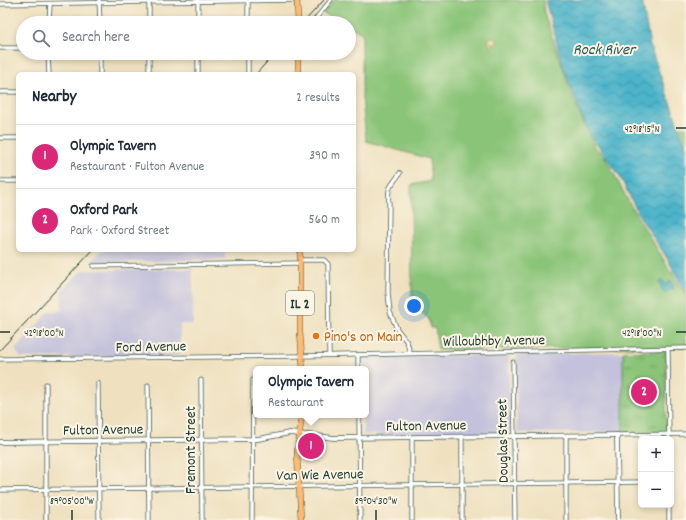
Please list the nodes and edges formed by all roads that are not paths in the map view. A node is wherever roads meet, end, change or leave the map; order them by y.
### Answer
1 (248, 0) edge
2 (297, 0) edge
3 (331, 0) edge
4 (149, 1) edge
5 (198, 1) edge
6 (99, 2) edge
7 (0, 4) edge
8 (50, 4) junction
9 (49, 16) edge
10 (100, 16) edge
11 (149, 16) edge
12 (198, 16) edge
13 (248, 16) edge
14 (298, 16) edge
15 (318, 16) edge
16 (0, 48) edge
17 (16, 48) edge
18 (48, 60) edge
19 (100, 60) edge
20 (149, 60) edge
21 (198, 60) edge
22 (248, 60) edge
23 (298, 60) edge
24 (49, 72) edge
25 (100, 72) edge
26 (149, 72) edge
27 (198, 72) edge
28 (248, 72) edge
29 (298, 72) edge
30 (0, 92) edge
31 (16, 92) edge
32 (0, 138) edge
33 (16, 138) edge
34 (400, 173) dead end
35 (0, 181) edge
36 (16, 181) edge
37 (300, 252) edge
38 (300, 262) junction
39 (93, 266) dead end
40 (686, 348) edge
41 (668, 349) junction
42 (410, 353) junction
43 (328, 355) junction
44 (358, 355) junction
45 (302, 356) junction
46 (0, 359) edge
47 (513, 362) dead end
48 (303, 366) edge
49 (358, 366) edge
50 (201, 380) dead end
51 (253, 380) dead end
52 (98, 383) dead end
53 (46, 384) dead end
54 (148, 385) dead end
55 (302, 418) edge
56 (359, 418) edge
57 (300, 433) junction
58 (686, 434) edge
59 (617, 435) junction
60 (514, 436) junction
61 (566, 436) junction
62 (643, 436) edge
63 (669, 436) edge
64 (674, 436) edge
65 (462, 437) junction
66 (360, 438) junction
67 (412, 438) junction
68 (202, 440) junction
69 (252, 440) junction
70 (98, 441) junction
71 (150, 441) junction
72 (0, 442) edge
73 (46, 442) junction
74 (618, 482) junction
75 (638, 482) edge
76 (514, 483) junction
77 (565, 483) junction
78 (462, 484) junction
79 (412, 485) junction
80 (300, 486) junction
81 (360, 486) junction
82 (252, 487) junction
83 (150, 488) junction
84 (202, 488) junction
85 (99, 489) junction
86 (0, 490) edge
87 (46, 490) junction
88 (669, 508) edge
89 (46, 520) edge
90 (99, 520) edge
91 (149, 520) edge
92 (202, 520) edge
93 (252, 520) edge
94 (300, 520) edge
95 (360, 520) edge
96 (412, 520) edge
97 (462, 520) edge
98 (515, 520) edge
99 (566, 520) edge
100 (618, 520) edge
101 (669, 520) edge

1 - 2 street
1 - 5 street
1 - 13 street
2 - 14 main road
3 - 15 street
4 - 5 street
4 - 6 street
4 - 11 street
5 - 12 street
6 - 8 street
6 - 10 street
7 - 8 street
8 - 9 street
16 - 17 street
18 - 24 street
19 - 25 street
20 - 26 street
21 - 27 street
22 - 28 street
23 - 29 main road
30 - 31 street
32 - 33 street
34 - 42 street
35 - 36 street
37 - 38 main road, IL 2
38 - 39 street
38 - 43 street
38 - 45 main road, IL 2
40 - 41 street, Willoubhby Avenue
41 - 42 street, Willoubhby Avenue
41 - 63 street
42 - 44 street, Willoubhby Avenue
43 - 44 street, Willoubhby Avenue
43 - 45 street, Willoubhby Avenue
44 - 49 street
45 - 46 street, Ford Avenue
45 - 48 main road, IL 2
47 - 60 street, Douglas Street
50 - 68 street, Fremont Street
51 - 69 street
52 - 70 street
53 - 73 street
54 - 71 street
55 - 57 main road
56 - 66 street
57 - 66 street, Fulton Avenue
57 - 69 street, Fulton Avenue
57 - 80 main road
58 - 64 street, Fulton Avenue
59 - 61 street, Fulton Avenue
59 - 62 street, Fulton Avenue
59 - 74 street
60 - 61 street, Fulton Avenue
60 - 65 street, Fulton Avenue
60 - 76 street, Douglas Street
61 - 77 street
65 - 67 street, Fulton Avenue
65 - 78 street
66 - 67 street, Fulton Avenue
66 - 81 street
67 - 79 street
68 - 69 street, Fulton Avenue
68 - 71 street, Fulton Avenue
68 - 84 street, Fremont Street
69 - 82 street
70 - 71 street, Fulton Avenue
70 - 73 street, Fulton Avenue
70 - 85 street
71 - 83 street
72 - 73 street, Fulton Avenue
73 - 87 street
74 - 75 street, Van Wie Avenue
74 - 77 street, Van Wie Avenue
74 - 100 street
76 - 77 street, Van Wie Avenue
76 - 78 street, Van Wie Avenue
76 - 98 street, Douglas Street
77 - 99 street
78 - 79 street, Van Wie Avenue
78 - 97 street
79 - 81 street, Van Wie Avenue
79 - 96 street
80 - 81 street, Van Wie Avenue
80 - 82 street, Van Wie Avenue
80 - 94 main road
81 - 95 street
82 - 84 street, Van Wie Avenue
82 - 93 street
83 - 84 street, Van Wie Avenue
83 - 85 street, Van Wie Avenue
83 - 91 street
84 - 92 street, Fremont Street
85 - 87 street, Van Wie Avenue
85 - 90 street
86 - 87 street, Van Wie Avenue
87 - 89 street
88 - 101 street

